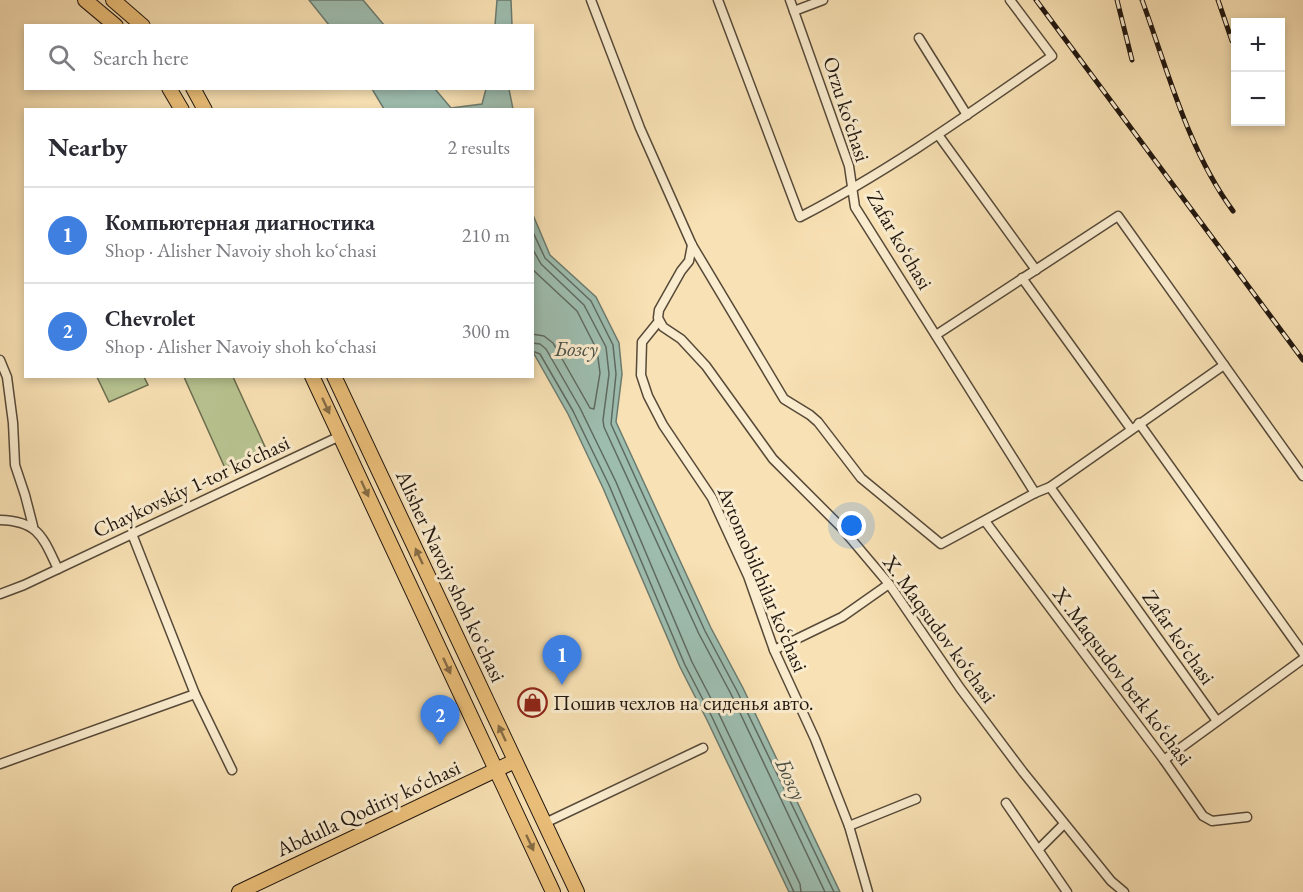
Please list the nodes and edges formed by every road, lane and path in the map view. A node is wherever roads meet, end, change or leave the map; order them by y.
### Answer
1 (85, 0) edge
2 (112, 0) edge
3 (718, 0) edge
4 (790, 0) edge
5 (823, 0) edge
6 (1010, 0) edge
7 (594, 1) edge
8 (794, 11) junction
9 (114, 24) edge
10 (141, 24) edge
11 (919, 38) dead end
12 (170, 90) edge
13 (194, 90) edge
14 (181, 108) edge
15 (204, 108) edge
16 (967, 115) junction
17 (939, 135) junction
18 (851, 191) junction
19 (692, 245) junction
20 (1036, 270) junction
21 (1022, 278) junction
22 (659, 321) junction
23 (936, 335) junction
24 (0, 360) edge
25 (1224, 365) junction
26 (313, 378) edge
27 (335, 378) edge
28 (1135, 426) junction
29 (340, 436) junction
30 (1303, 476) edge
31 (1050, 487) junction
32 (1035, 493) junction
33 (0, 520) edge
34 (985, 521) junction
35 (33, 526) junction
36 (132, 534) junction
37 (58, 569) junction
38 (888, 585) junction
39 (0, 594) edge
40 (774, 650) junction
41 (1303, 653) edge
42 (1303, 659) edge
43 (195, 694) junction
44 (1217, 721) junction
45 (703, 748) dead end
46 (1164, 760) junction
47 (515, 761) junction
48 (0, 764) edge
49 (231, 770) dead end
50 (496, 770) junction
51 (916, 798) dead end
52 (1006, 803) dead end
53 (1247, 817) dead end
54 (545, 824) junction
55 (1064, 824) junction
56 (849, 826) junction
57 (1039, 849) junction
58 (239, 892) edge
59 (553, 892) edge
60 (577, 892) edge
61 (868, 892) edge
62 (1067, 892) edge
63 (1124, 892) edge

1 - 9 main road
2 - 10 main road
3 - 18 street, Zafar ko‘chasi
4 - 8 street, Orzu ko‘chasi
5 - 8 street
6 - 16 street, Orzu ko‘chasi
7 - 19 street
8 - 18 street, Orzu ko‘chasi
11 - 16 street
12 - 14 main road
13 - 15 main road
16 - 17 street, Orzu ko‘chasi
17 - 18 street, Orzu ko‘chasi
17 - 20 street
18 - 23 street, Zafar ko‘chasi
19 - 22 street
19 - 34 street
20 - 21 street
20 - 25 street
21 - 23 street
21 - 28 street
22 - 38 street, X. Maqsudov ko‘chasi
22 - 40 street, Avtomobilchilar ko‘chasi
23 - 32 street, Zafar ko‘chasi
24 - 35 street
25 - 28 street
25 - 30 street
26 -> 29 main road, Alisher Navoiy shoh koʻchasi
47 -> 27 main road, Alisher Navoiy shoh koʻchasi
28 - 31 street
28 - 41 street
29 - 36 street, Chaykovskiy 1-tor ko‘chasi
29 -> 50 main road, Alisher Navoiy shoh koʻchasi
31 - 32 street
31 - 44 street, Zafar ko‘chasi
32 - 34 street
33 - 35 street
34 - 46 street, X .Maqsudov berk ko‘chasi
35 - 37 street
36 - 37 street, Chaykovskiy 1-tor ko‘chasi
36 - 43 street
37 - 39 street, Chaykovskiy 1-tor ko‘chasi
38 - 40 street
38 - 55 street, X. Maqsudov ko‘chasi
40 - 56 street, Avtomobilchilar ko‘chasi
42 - 44 street
43 - 48 street
43 - 49 street
44 - 46 street
45 - 54 street
46 - 53 street, X .Maqsudov berk ko‘chasi
47 - 50 main road, Abdulla Qodiriy ko‘chasi
47 - 54 main road, Alisher Navoiy shoh koʻchasi
50 - 58 main road, Abdulla Qodiriy ko‘chasi
50 -> 59 main road, Alisher Navoiy shoh koʻchasi
51 - 56 street
52 - 57 street
54 - 60 main road, Alisher Navoiy shoh koʻchasi
55 - 57 street
55 - 63 street, X. Maqsudov ko‘chasi
56 - 61 street, Avtomobilchilar ko‘chasi
57 - 62 street

